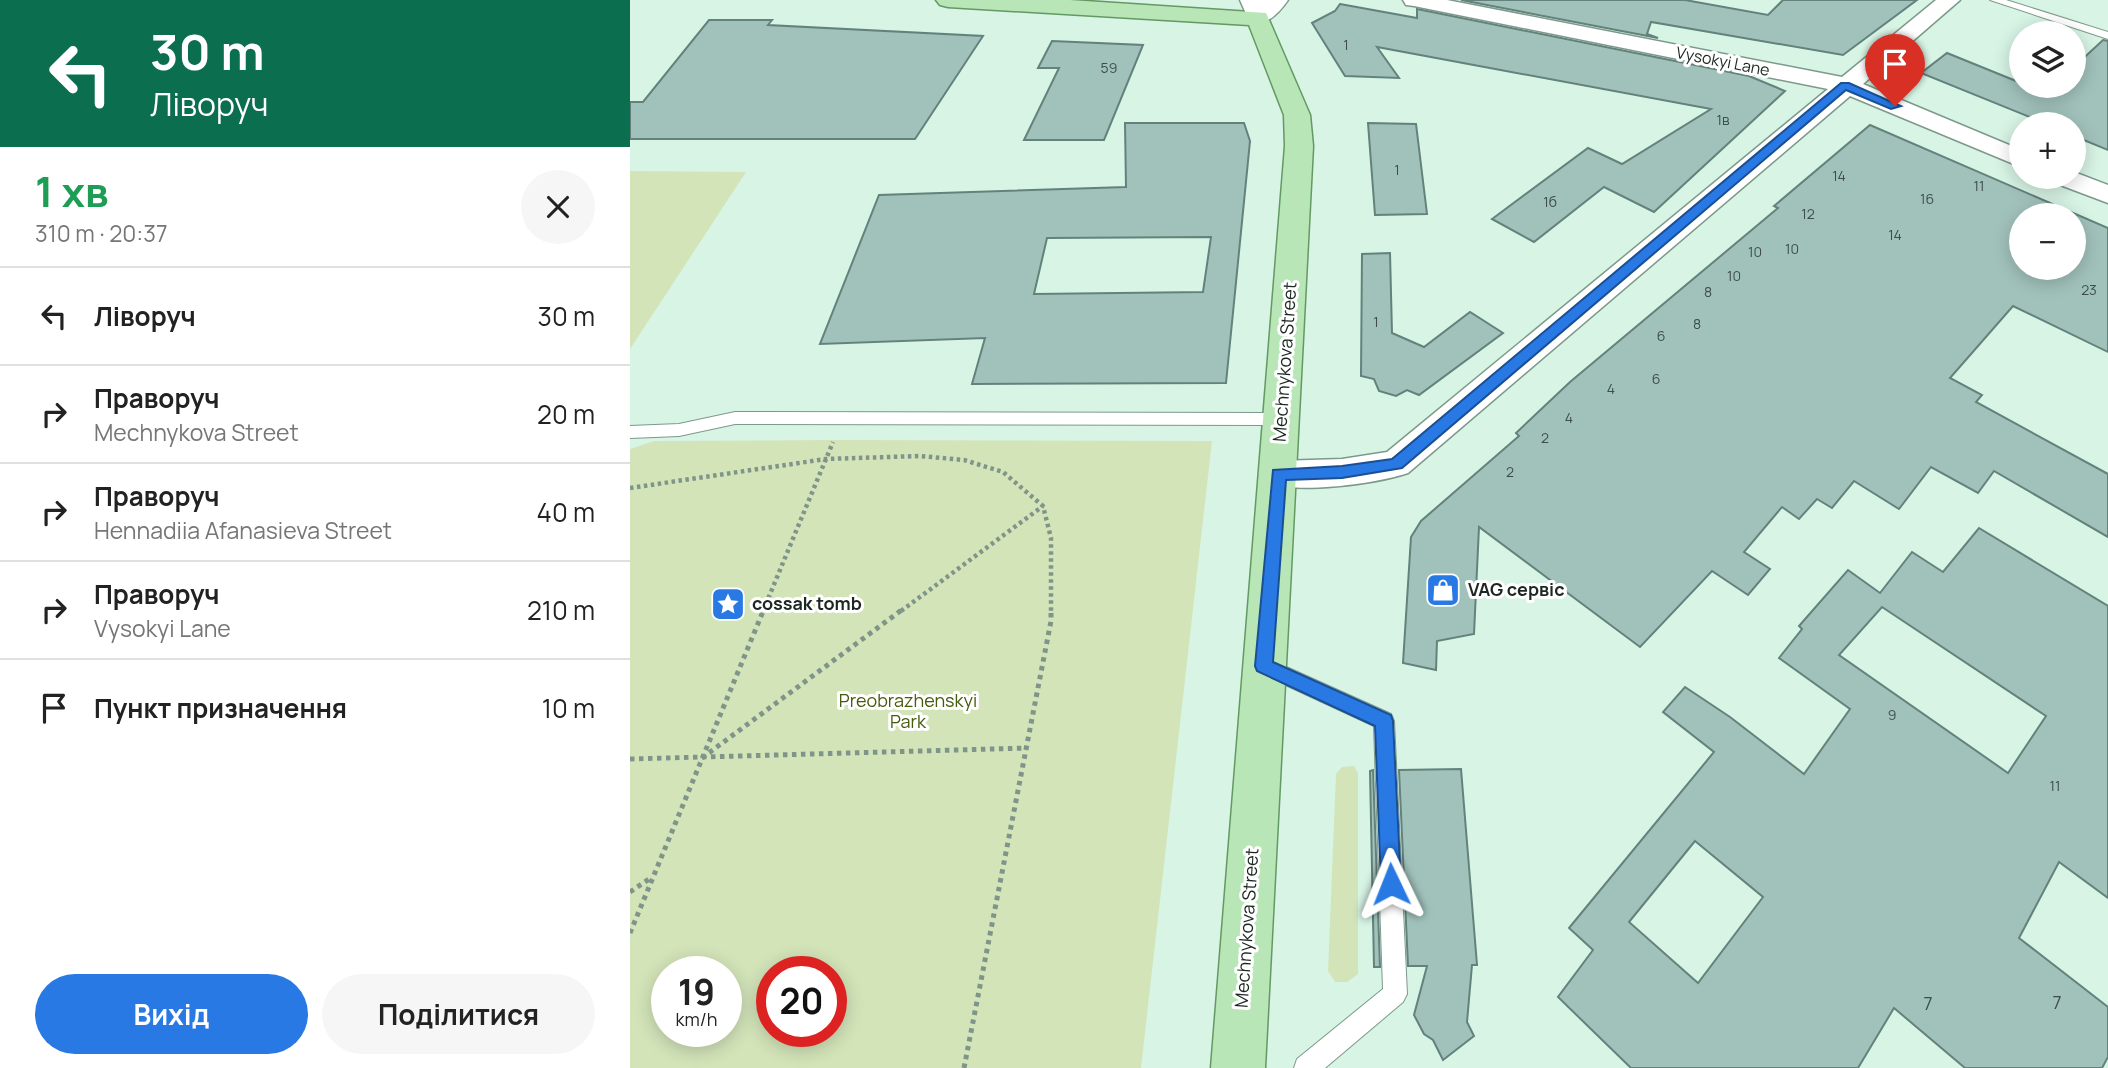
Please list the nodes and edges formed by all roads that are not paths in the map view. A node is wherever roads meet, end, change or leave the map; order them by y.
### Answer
1 (948, 0) edge
2 (960, 0) edge
3 (1414, 0) edge
4 (1949, 0) edge
5 (1995, 0) edge
6 (1262, 6) edge
7 (2108, 36) edge
8 (1845, 85) junction
9 (2009, 154) edge
10 (2086, 186) edge
11 (2108, 195) edge
12 (1282, 419) junction
13 (630, 432) edge
14 (1278, 474) junction
15 (1264, 666) junction
16 (1238, 1068) edge
17 (1306, 1068) edge

1 - 2 main road
2 - 6 main road
3 - 8 street, Vysokyi Lane
4 - 8 street
5 - 7 lane
6 - 12 main road, Mechnykova Street
8 - 9 street, Vysokyi Lane
8 - 14 street
10 - 11 street
12 - 13 lane
12 - 14 main road, Mechnykova Street
14 - 15 main road, Mechnykova Street
15 - 16 main road, Mechnykova Street
15 - 17 lane

